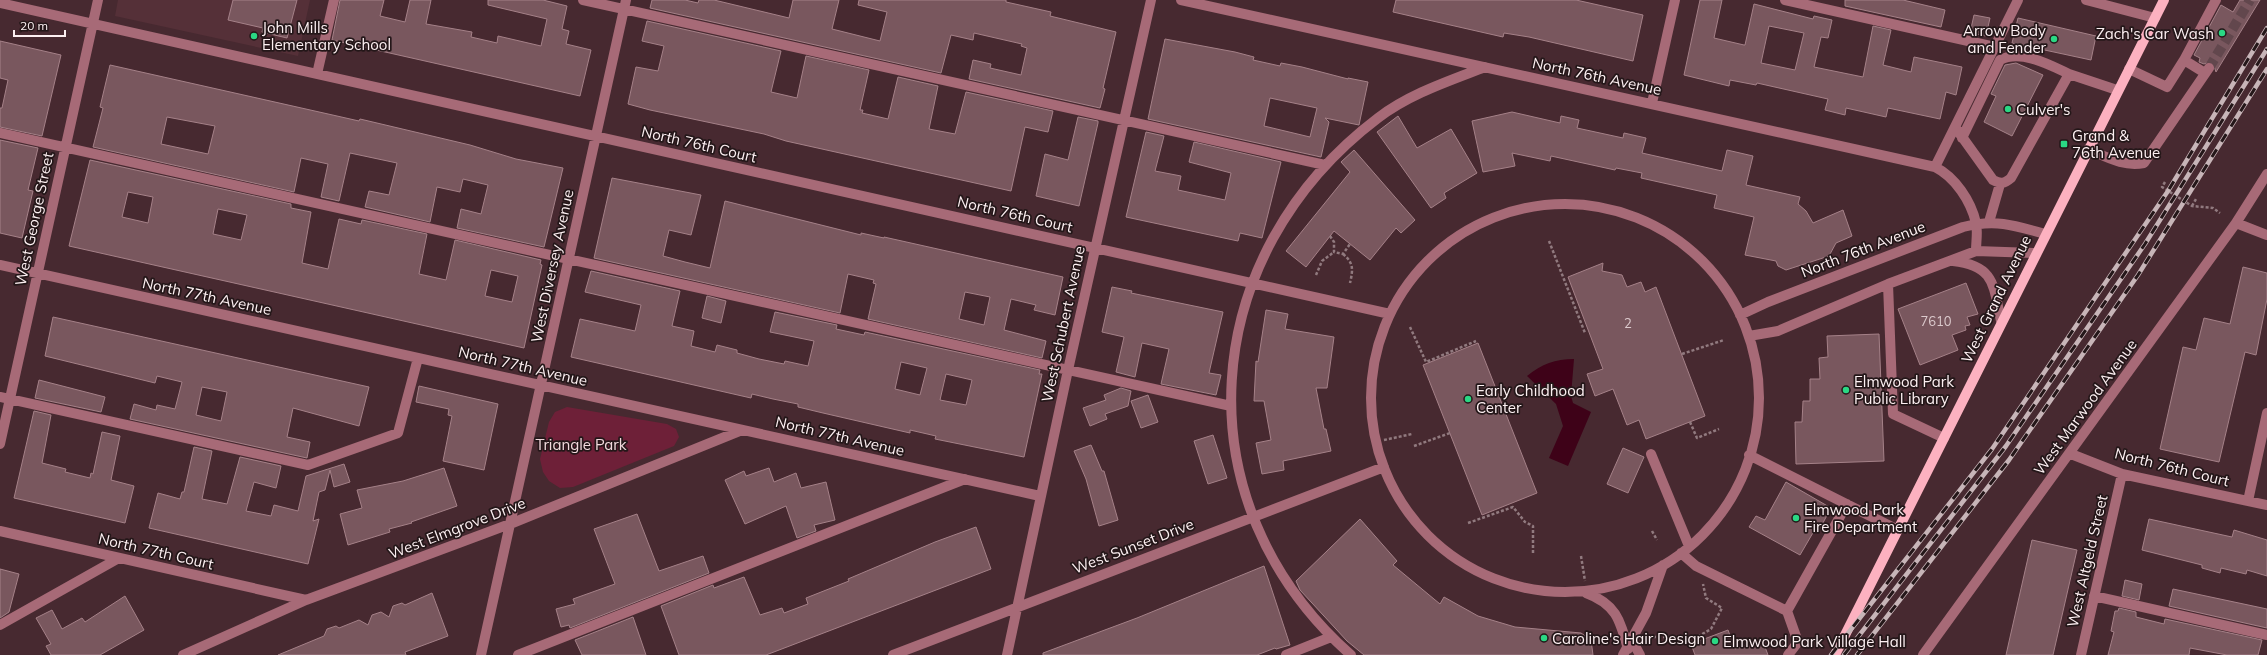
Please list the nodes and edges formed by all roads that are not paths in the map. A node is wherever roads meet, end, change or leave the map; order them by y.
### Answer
1 (98, 0) edge
2 (334, 0) edge
3 (583, 0) edge
4 (1151, 0) edge
5 (1181, 0) edge
6 (1675, 0) edge
7 (1785, 0) edge
8 (2018, 0) edge
9 (2086, 0) edge
10 (2164, 0) edge
11 (2216, 0) edge
12 (0, 3) edge
13 (625, 5) edge
14 (2155, 18) junction
15 (93, 24) junction
16 (1995, 47) junction
17 (2184, 60) junction
18 (1485, 67) junction
19 (2129, 69) junction
20 (317, 74) junction
21 (2069, 74) junction
22 (2117, 90) junction
23 (1652, 103) junction
24 (1124, 120) junction
25 (1955, 127) junction
26 (0, 133) edge
27 (596, 136) junction
28 (1962, 138) junction
29 (65, 148) junction
30 (2088, 149) junction
31 (1325, 165) junction
32 (1935, 167) junction
33 (2267, 174) edge
34 (2000, 184) junction
35 (1989, 222) junction
36 (2236, 223) junction
37 (1976, 224) junction
38 (2045, 234) junction
39 (2267, 235) edge
40 (1095, 247) junction
41 (1976, 250) junction
42 (2035, 253) junction
43 (569, 260) junction
44 (1952, 261) junction
45 (0, 265) edge
46 (37, 274) junction
47 (1253, 282) junction
48 (1888, 284) junction
49 (1390, 314) junction
50 (1740, 315) junction
51 (2002, 321) junction
52 (1748, 336) junction
53 (418, 358) junction
54 (1068, 370) junction
55 (541, 385) junction
56 (5, 398) edge
57 (1231, 406) junction
58 (2267, 413) edge
59 (742, 430) junction
60 (1944, 438) junction
61 (0, 444) edge
62 (1651, 454) dead end
63 (2071, 454) junction
64 (1749, 455) junction
65 (1384, 467) junction
66 (2122, 474) junction
67 (965, 479) junction
68 (1040, 496) junction
69 (2248, 501) junction
70 (1847, 504) junction
71 (2267, 505) edge
72 (1252, 516) junction
73 (510, 524) junction
74 (1898, 530) junction
75 (0, 531) edge
76 (1685, 549) junction
77 (119, 558) junction
78 (1663, 565) junction
79 (1586, 589) junction
80 (2094, 596) junction
81 (306, 600) junction
82 (1017, 607) junction
83 (1787, 612) junction
84 (0, 625) edge
85 (2267, 635) edge
86 (1331, 637) junction
87 (1628, 648) edge
88 (183, 655) edge
89 (481, 655) edge
90 (518, 655) edge
91 (893, 655) edge
92 (1007, 655) edge
93 (1286, 655) edge
94 (1351, 655) edge
95 (1640, 655) edge
96 (1788, 655) edge
97 (1835, 655) edge
98 (1923, 655) edge
99 (2081, 655) edge

1 - 15 street, West George Street
2 - 20 street
3 - 13 street
4 - 24 street, West Schubert Avenue
5 - 18 street, North 76th Avenue
6 - 23 street
7 - 16 street
8 - 16 street
9 - 14 street
10 - 14 main road, West Grand Avenue
11 - 17 street
12 - 15 street, North 76th Court
13 - 24 street
13 - 27 street, West Diversey Avenue
14 - 19 main road, West Grand Avenue
15 - 20 street, North 76th Court
15 - 29 street, West George Street
16 - 25 street
17 - 19 street
17 - 30 street
18 - 23 street, North 76th Avenue
18 - 31 street
19 - 22 main road, West Grand Avenue
20 - 27 street, North 76th Court
21 - 22 street
21 - 28 street
21 - 34 street
22 - 30 main road, West Grand Avenue
23 - 32 street, North 76th Avenue
24 - 31 street
24 - 40 street, West Schubert Avenue
25 - 28 street
25 - 32 street
26 - 29 street
27 - 40 street, North 76th Court
27 - 43 street, West Diversey Avenue
28 - 34 street
29 - 43 street
29 - 46 street, West George Street
30 - 38 main road, West Grand Avenue
31 - 47 street
32 - 37 street, North 76th Avenue
33 - 36 street, West Marwood Avenue
34 - 35 street
35 - 37 street, North 76th Avenue
35 - 38 street, North 76th Avenue
36 - 39 street
36 - 63 street, West Marwood Avenue
37 - 41 street, North 76th Avenue
37 - 50 street, North 76th Avenue
38 - 42 main road, West Grand Avenue
40 - 47 street, North 76th Court
40 - 54 street, West Schubert Avenue
41 - 42 street
41 - 44 street
42 - 51 main road, West Grand Avenue
43 - 54 street
43 - 55 street, West Diversey Avenue
44 - 48 street
44 - 51 street
45 - 46 street, North 77th Avenue
46 - 53 street, North 77th Avenue
46 - 56 street, West George Street
47 - 49 street, North 76th Court
47 - 57 street
48 - 52 street
48 - 60 street
49 - 50 street
49 - 65 street
50 - 52 street
51 - 60 main road, West Grand Avenue
52 - 64 street
53 - 55 street, North 77th Avenue
53 - 56 street
54 - 57 street
54 - 68 street, West Schubert Avenue
55 - 59 street, North 77th Avenue
55 - 73 street, West Diversey Avenue
56 - 61 street, West George Street
57 - 72 street
58 - 69 street
59 - 67 street, North 77th Avenue
59 - 73 street, West Elmgrove Drive
60 - 74 main road, West Grand Avenue
62 - 76 street
63 - 66 street, North 76th Court
63 - 98 street, West Marwood Avenue
64 - 70 street
64 - 76 street
65 - 72 street, West Sunset Drive
65 - 79 street
66 - 69 street, North 76th Court
66 - 80 street, West Altgeld Street
67 - 68 street, North 77th Avenue
67 - 90 street
68 - 82 street, West Schubert Avenue
69 - 71 street, North 76th Court
70 - 74 street
70 - 83 street
72 - 82 street, West Sunset Drive
72 - 86 street
73 - 81 street, West Elmgrove Drive
73 - 89 street, West Diversey Avenue
74 - 97 main road, West Grand Avenue
75 - 77 street, North 77th Court
76 - 78 street
76 - 83 street
77 - 81 street, North 77th Court
77 - 84 street
78 - 79 street
78 - 87 street
79 - 87 street
80 - 85 street
80 - 99 street, West Altgeld Street
81 - 88 street, West Elmgrove Drive
82 - 91 street, West Sunset Drive
82 - 92 street, West Schubert Avenue
83 - 96 street
86 - 93 street
86 - 94 street
87 - 95 street

